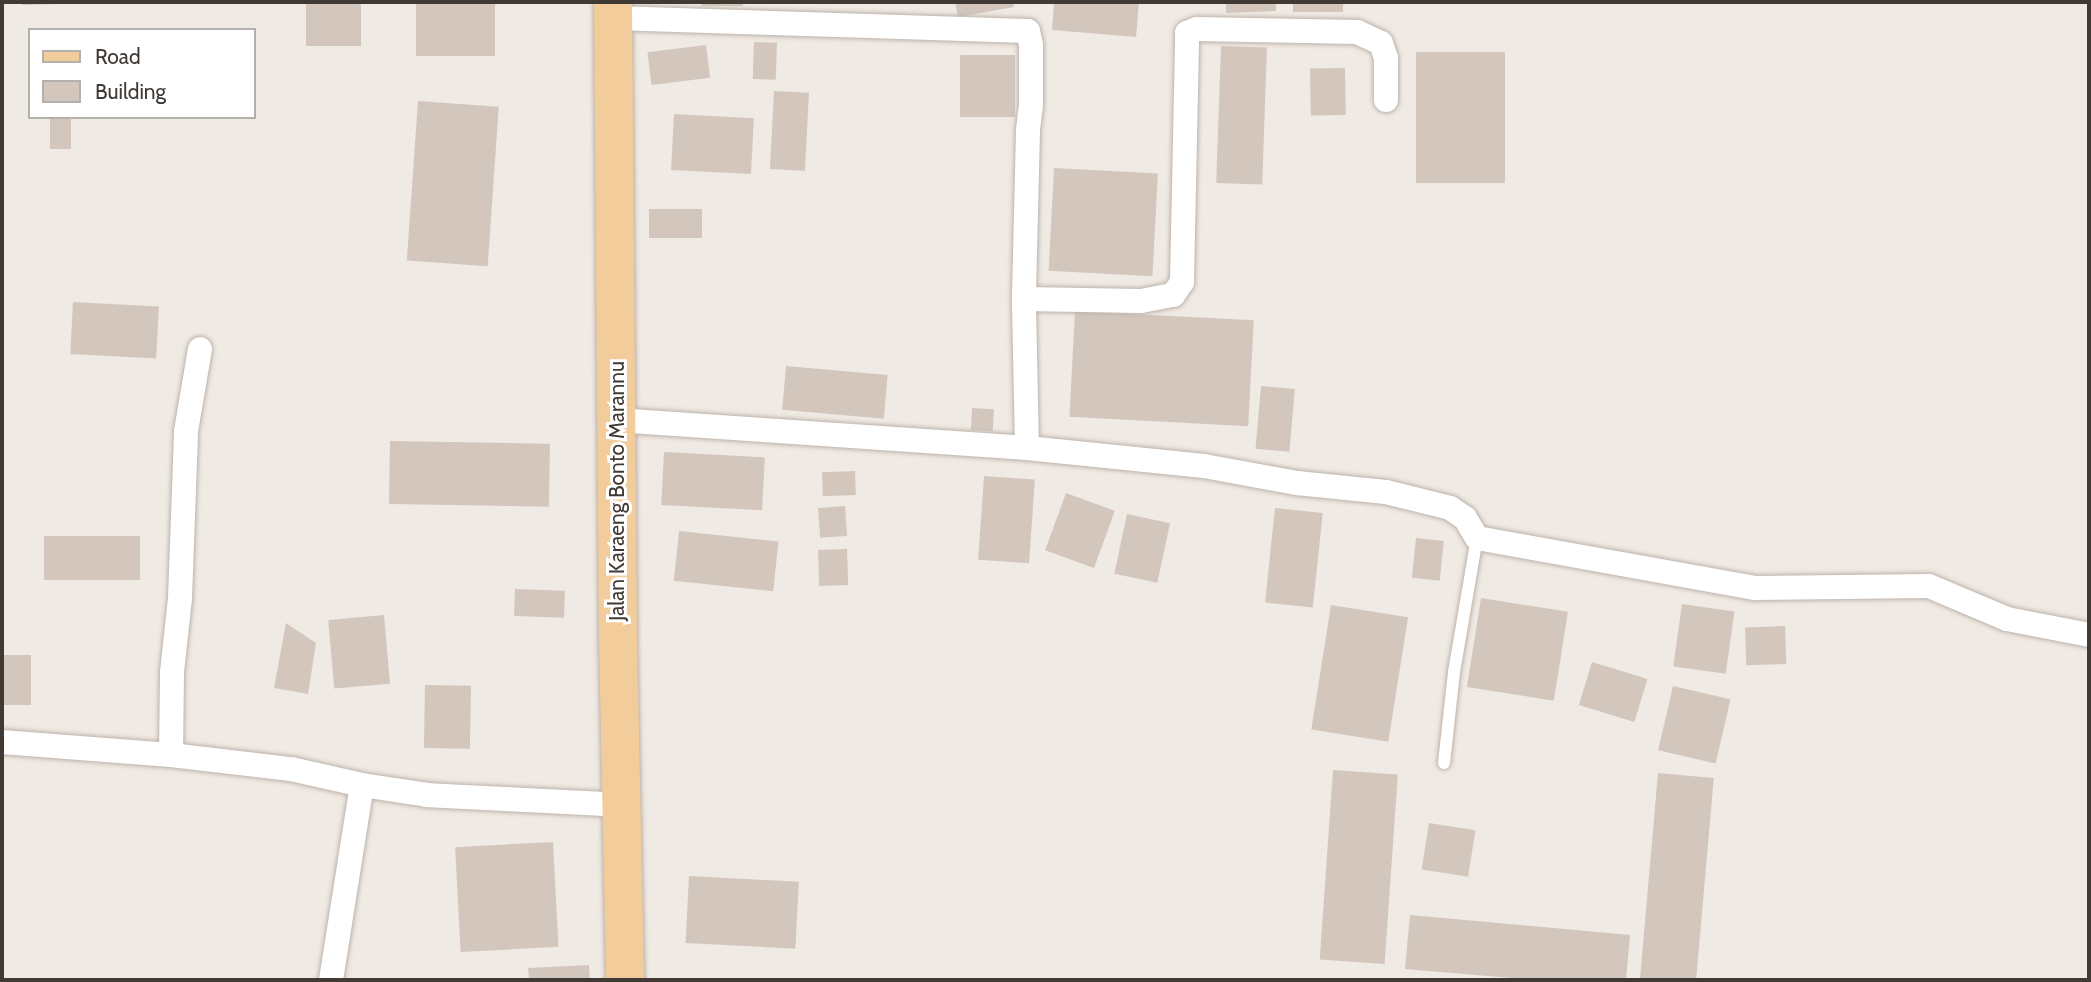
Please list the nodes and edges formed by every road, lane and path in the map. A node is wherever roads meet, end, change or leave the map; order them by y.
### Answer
1 (613, 10) edge
2 (1386, 100) dead end
3 (1024, 299) junction
4 (200, 349) dead end
5 (617, 420) junction
6 (1027, 448) junction
7 (1477, 538) junction
8 (2089, 635) edge
9 (2, 742) edge
10 (171, 755) junction
11 (1444, 763) dead end
12 (362, 785) junction
13 (622, 805) junction
14 (331, 980) edge
15 (625, 980) edge

1 - 3 street
1 - 5 main road, Jalan Karaeng Bonto Marannu
2 - 3 street
3 - 6 street
4 - 10 street
5 - 6 street
5 - 13 main road, Jalan Karaeng Bonto Marannu
6 - 7 street
7 - 8 street
7 - 11 lane
9 - 10 street
10 - 12 street
12 - 13 street
12 - 14 street
13 - 15 main road, Jalan Karaeng Bonto Marannu

